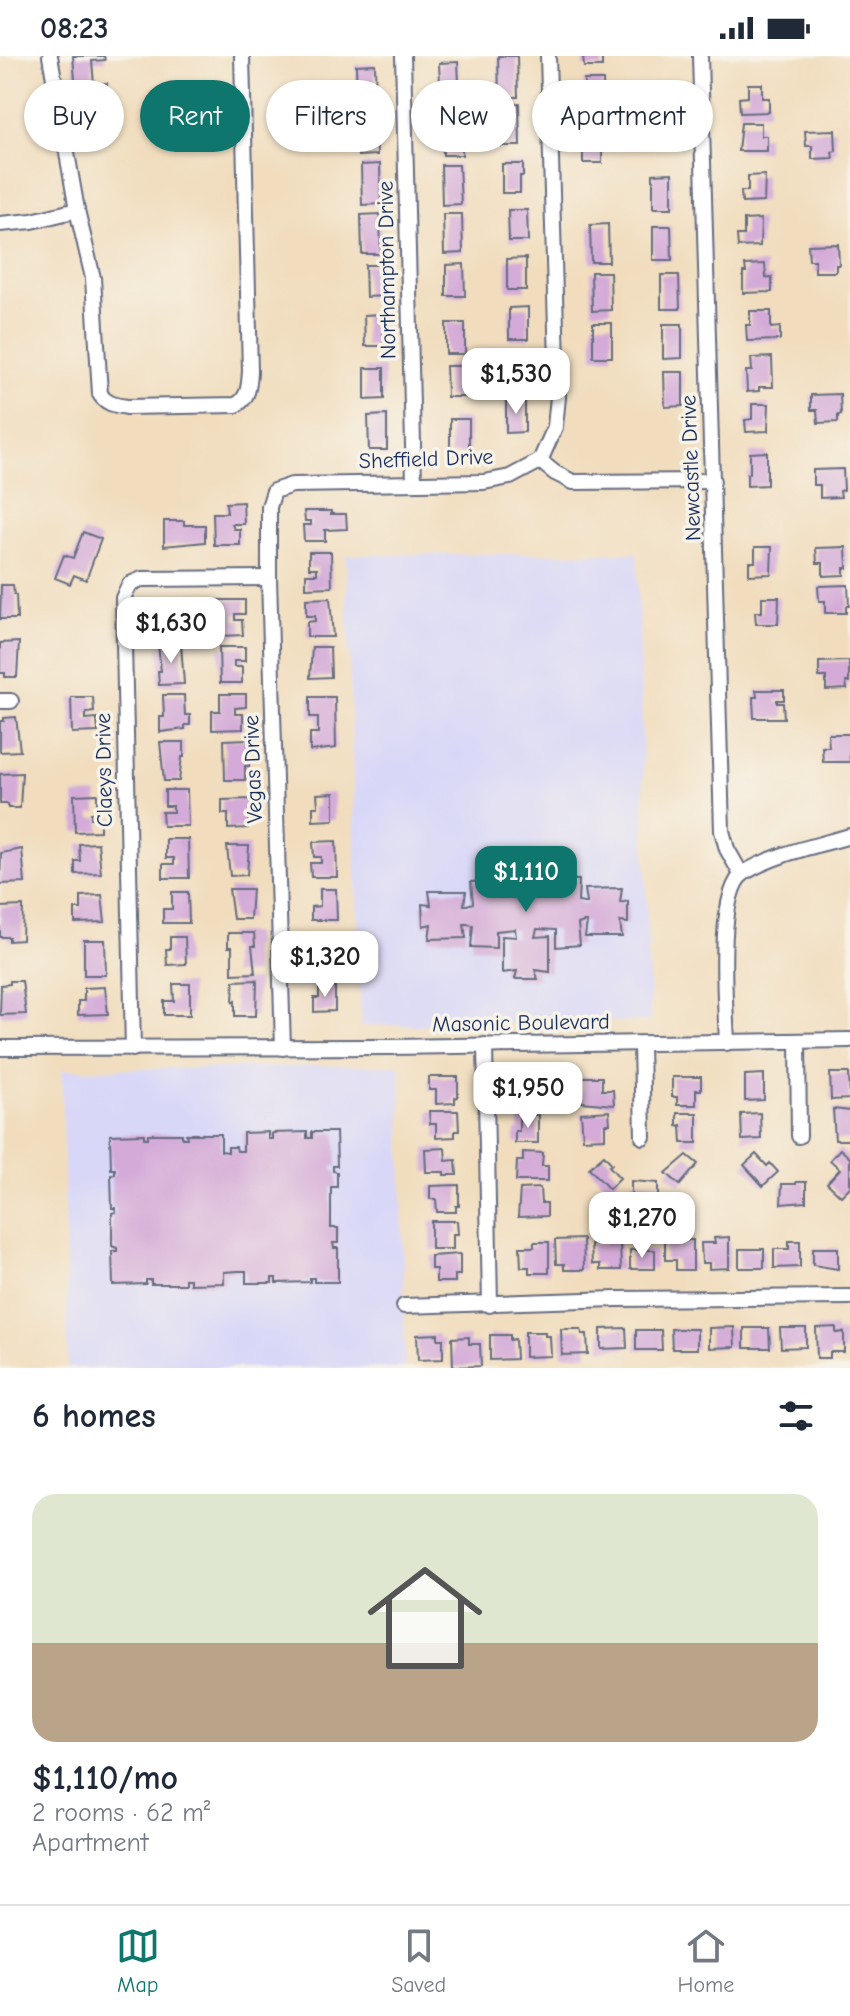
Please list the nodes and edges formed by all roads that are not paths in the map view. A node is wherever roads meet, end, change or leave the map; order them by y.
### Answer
1 (50, 56) edge
2 (242, 56) edge
3 (403, 56) edge
4 (548, 56) edge
5 (700, 56) edge
6 (77, 210) junction
7 (0, 224) edge
8 (540, 461) junction
9 (713, 481) junction
10 (414, 483) junction
11 (274, 491) joint
12 (269, 578) junction
13 (850, 836) edge
14 (741, 874) junction
15 (850, 1040) edge
16 (798, 1041) junction
17 (727, 1043) junction
18 (641, 1044) junction
19 (485, 1045) junction
20 (0, 1048) edge
21 (283, 1048) junction
22 (133, 1049) junction
23 (799, 1136) dead end
24 (643, 1137) dead end
25 (850, 1297) edge
26 (490, 1305) junction
27 (404, 1306) dead end

1 - 6 street
2 - 6 street
3 - 10 street, Northampton Drive
4 - 8 street
5 - 9 street, Newcastle Drive
6 - 7 street
8 - 9 street
8 - 10 street, Sheffield Drive
9 - 14 street, Newcastle Drive
10 - 11 street, Sheffield Drive
11 - 12 street, Vegas Drive
12 - 21 street, Vegas Drive
12 - 22 street, Claeys Drive
13 - 14 street
14 - 17 street
15 - 16 street, Masonic Boulevard
16 - 17 street, Masonic Boulevard
16 - 23 street
17 - 18 street, Masonic Boulevard
18 - 19 street, Masonic Boulevard
18 - 24 street
19 - 21 street, Masonic Boulevard
19 - 26 street
20 - 22 street, Masonic Boulevard
21 - 22 street, Masonic Boulevard
25 - 26 street
26 - 27 street

